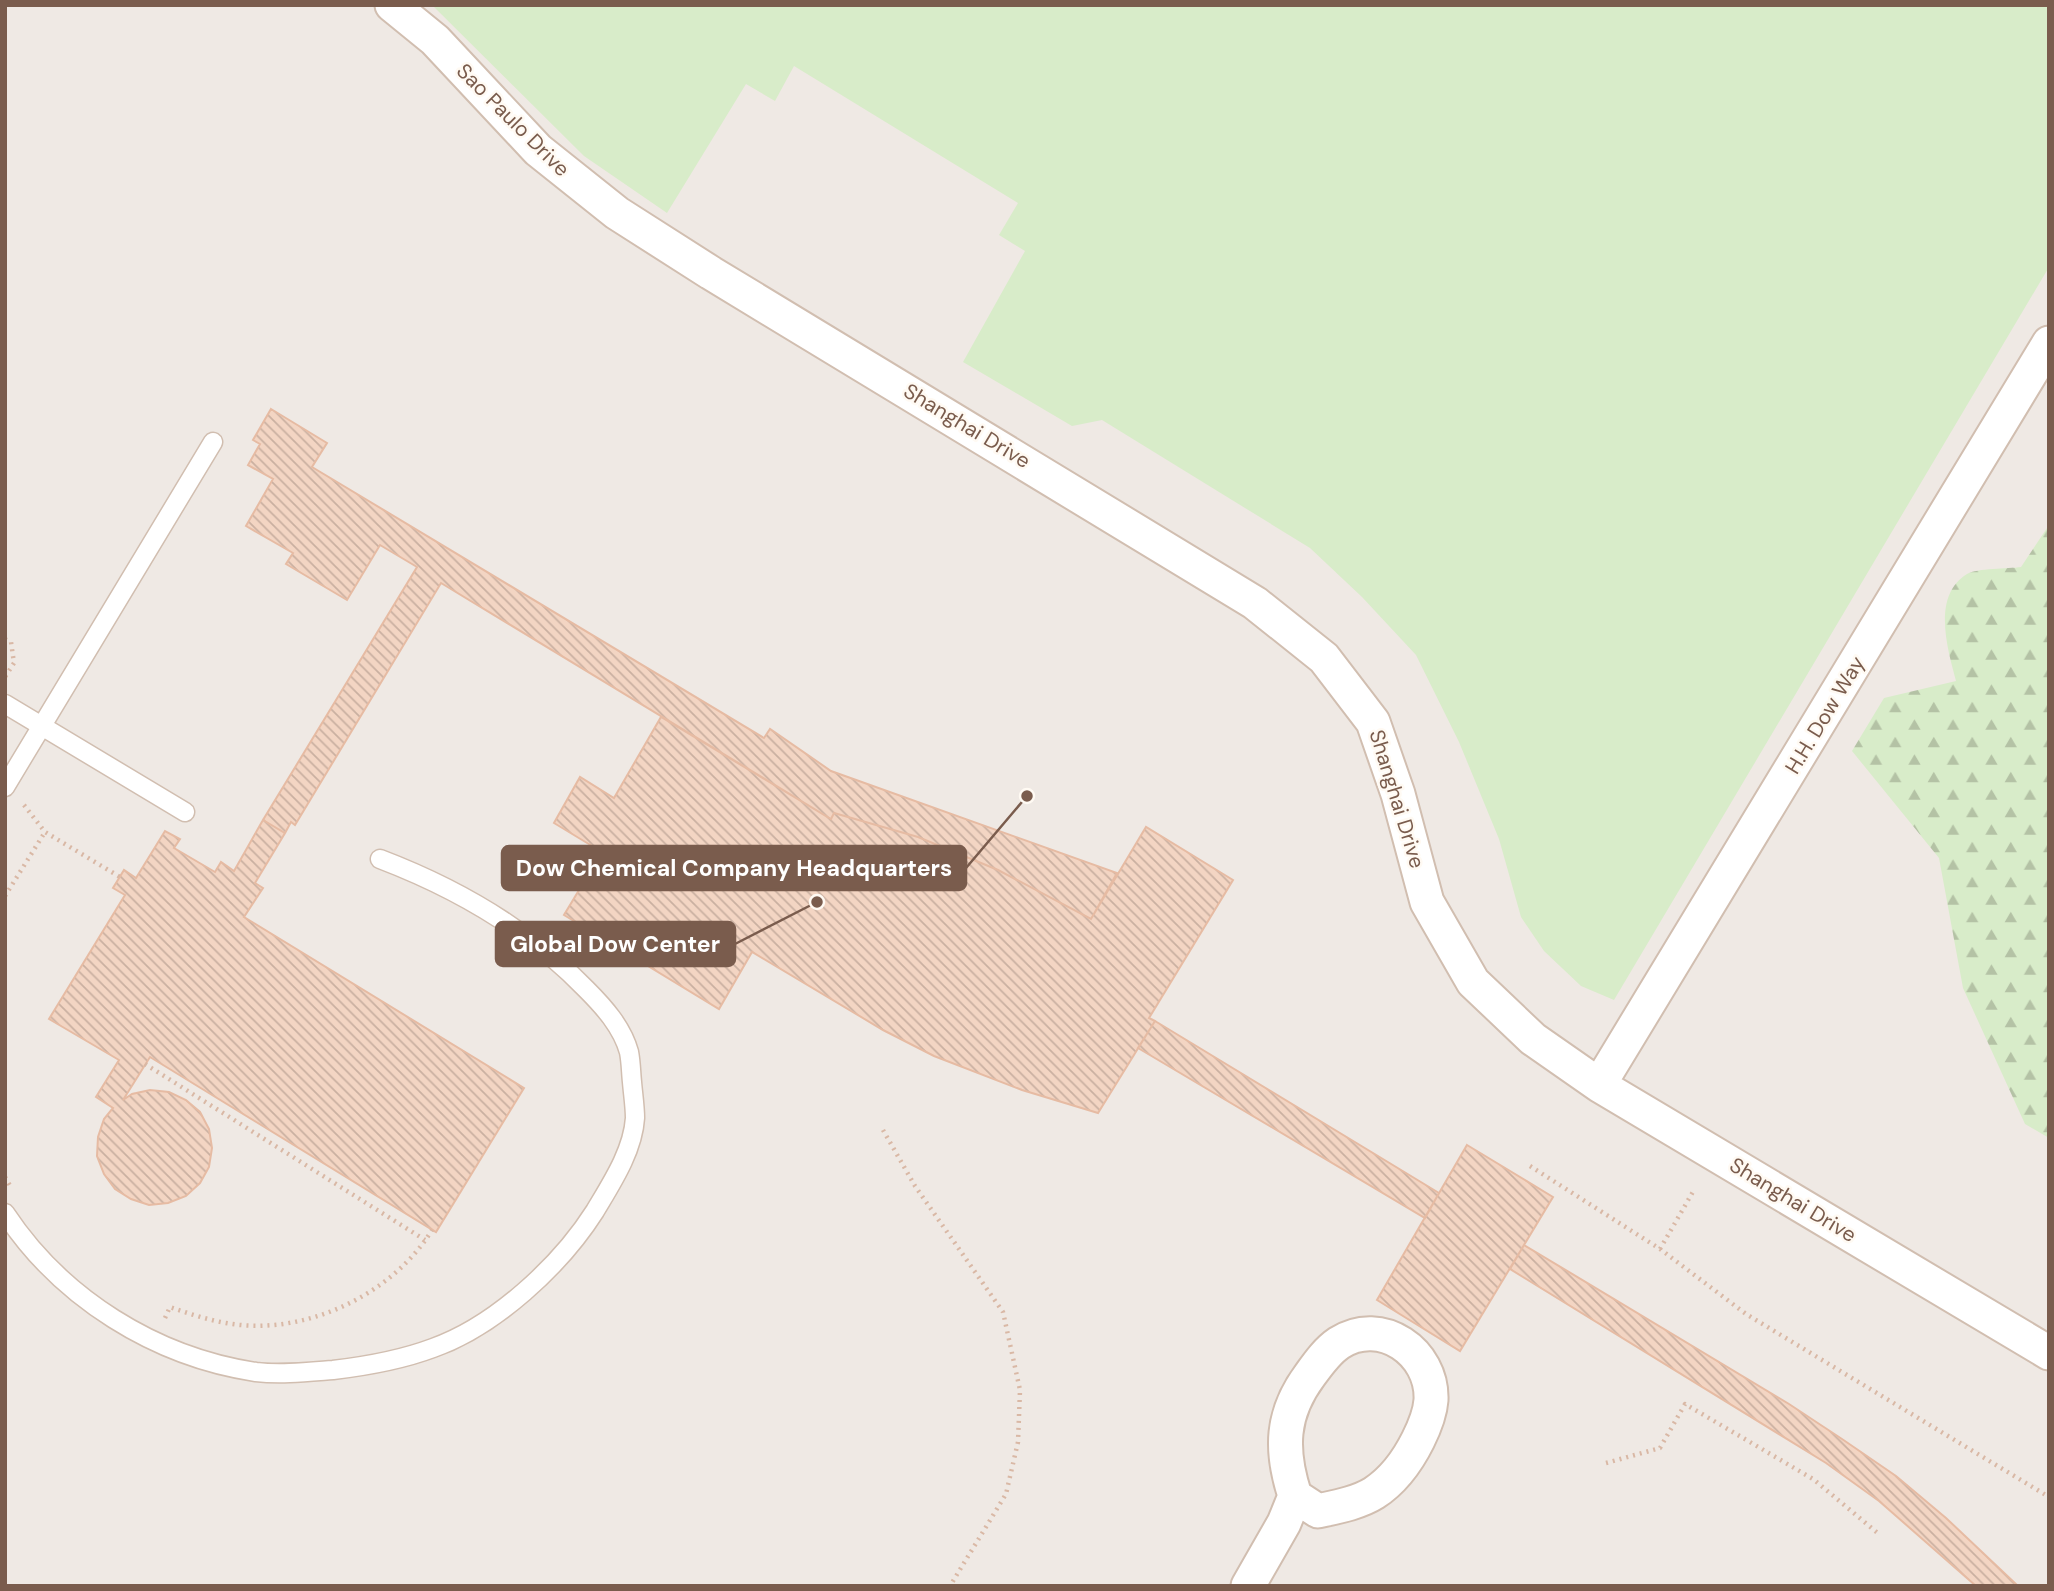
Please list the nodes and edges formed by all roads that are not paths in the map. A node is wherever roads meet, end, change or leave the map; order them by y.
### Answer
1 (391, 5) edge
2 (711, 273) joint
3 (2049, 343) edge
4 (213, 442) dead end
5 (5, 704) edge
6 (42, 727) junction
7 (10, 793) edge
8 (185, 811) dead end
9 (380, 859) dead end
10 (1599, 1085) junction
11 (5, 1213) edge
12 (2049, 1353) edge
13 (1307, 1503) junction
14 (1248, 1586) edge
15 (1269, 1586) edge

1 - 2 street, Sao Paulo Drive
2 - 10 street, Shanghai Drive
3 - 10 street, H.H. Dow Way
4 - 6 lane
5 - 6 lane
6 - 7 lane
6 - 8 lane
9 - 11 lane
10 - 12 street, Shanghai Drive
13 - 13 street
13 - 14 street
13 - 15 street

